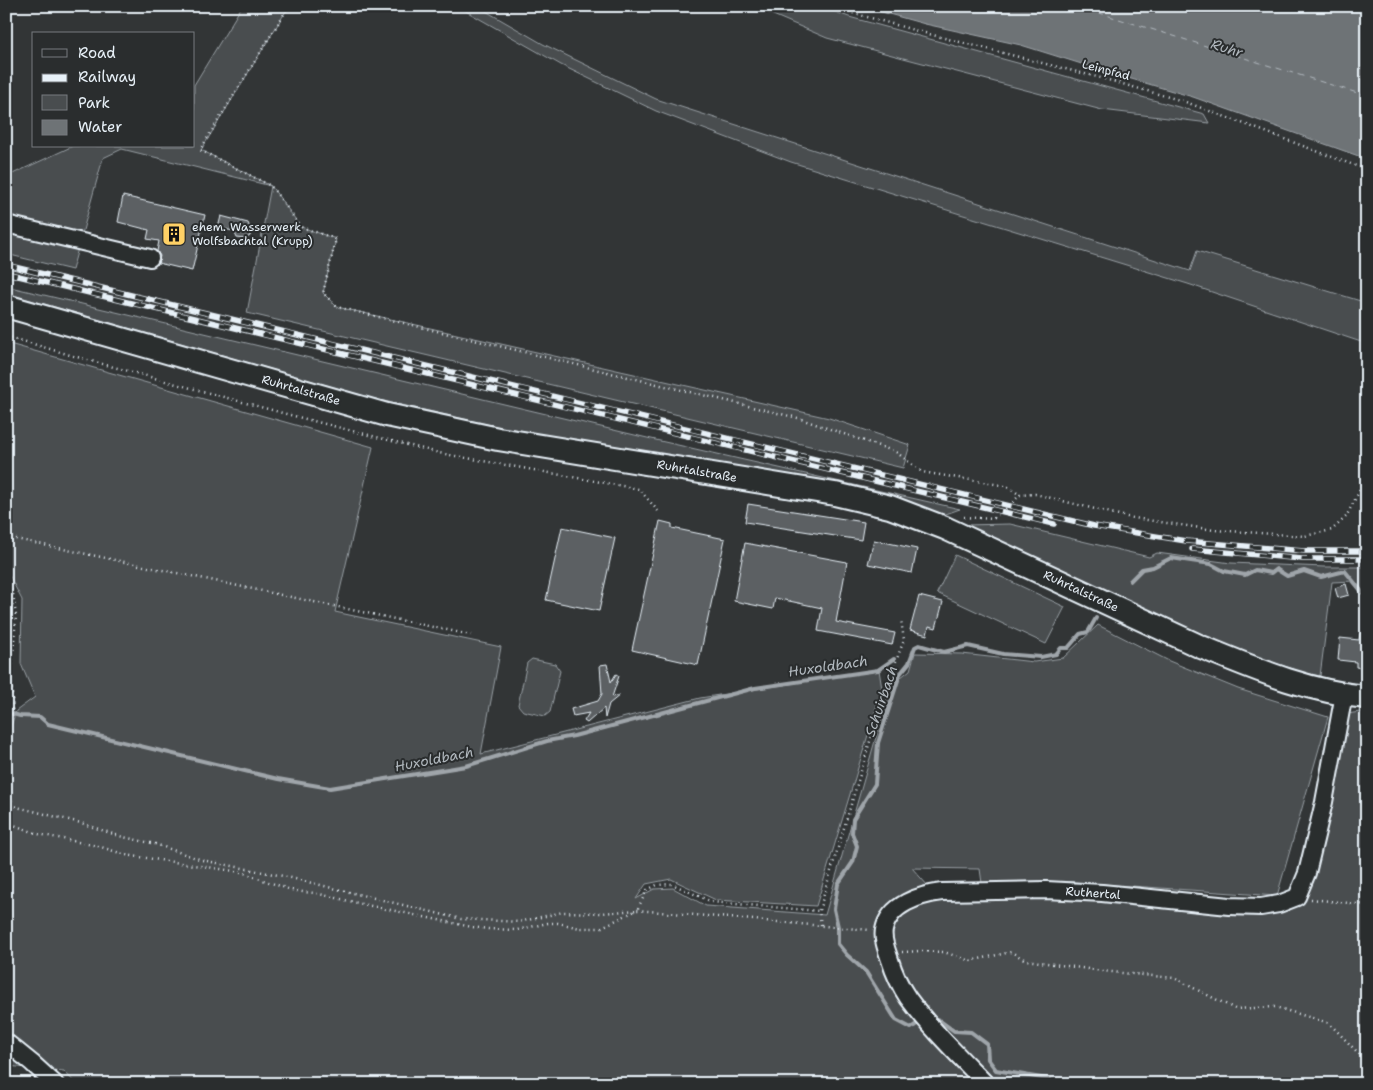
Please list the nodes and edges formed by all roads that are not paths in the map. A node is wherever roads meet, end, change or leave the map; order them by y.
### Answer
1 (6, 224) edge
2 (150, 258) dead end
3 (6, 306) edge
4 (1344, 694) junction
5 (1367, 697) edge
6 (6, 1042) edge
7 (55, 1084) edge
8 (986, 1084) edge

1 - 2 street
3 - 4 main road, Ruhrtalstraße
4 - 5 main road, Ruhrtalstraße
4 - 8 street, Ruthertal
6 - 7 street

